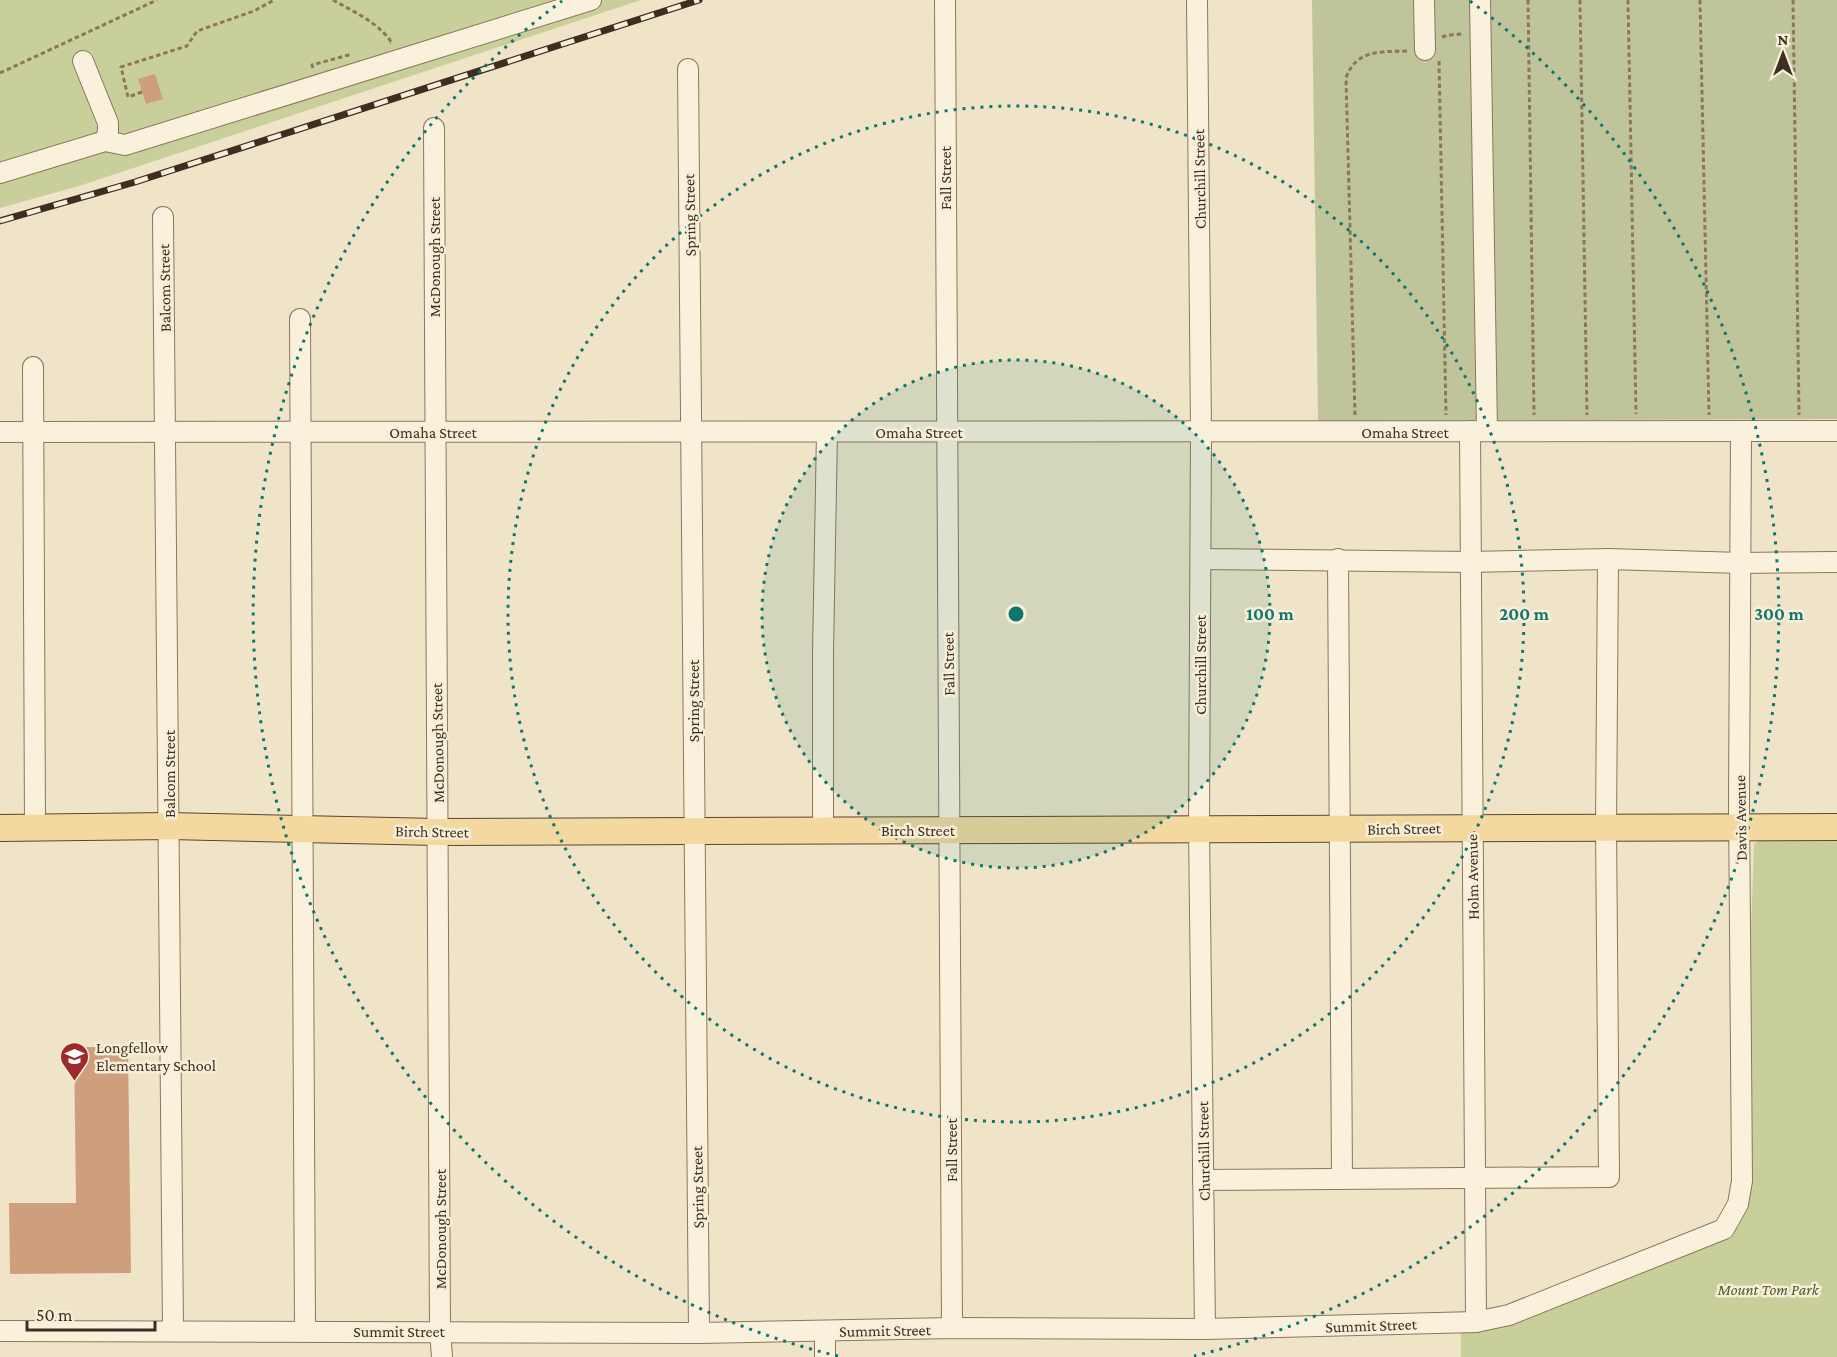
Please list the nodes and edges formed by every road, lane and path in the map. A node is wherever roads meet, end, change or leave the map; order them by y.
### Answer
1 (157, 0) edge
2 (274, 0) edge
3 (333, 0) edge
4 (591, 0) edge
5 (945, 0) edge
6 (1197, 0) edge
7 (1424, 0) edge
8 (1480, 0) edge
9 (1528, 0) edge
10 (1580, 0) edge
11 (1628, 0) edge
12 (1700, 0) edge
13 (1793, 0) edge
14 (1481, 34) junction
15 (380, 46) dead end
16 (1432, 51) junction
17 (357, 52) dead end
18 (83, 61) dead end
19 (688, 69) dead end
20 (0, 73) edge
21 (319, 83) junction
22 (142, 92) dead end
23 (434, 128) dead end
24 (105, 141) junction
25 (0, 173) edge
26 (164, 217) dead end
27 (300, 320) dead end
28 (33, 368) dead end
29 (166, 431) junction
30 (300, 431) junction
31 (945, 431) junction
32 (1356, 431) junction
33 (1479, 431) junction
34 (1534, 431) junction
35 (1587, 431) junction
36 (1635, 431) junction
37 (1799, 431) junction
38 (1837, 431) edge
39 (0, 432) edge
40 (33, 432) junction
41 (434, 432) junction
42 (691, 432) junction
43 (827, 432) junction
44 (1202, 432) junction
45 (1447, 432) junction
46 (1710, 432) junction
47 (1741, 432) junction
48 (1201, 559) junction
49 (1338, 559) junction
50 (1608, 559) junction
51 (1471, 562) junction
52 (1837, 562) edge
53 (1741, 563) junction
54 (169, 826) junction
55 (1472, 827) junction
56 (1606, 827) junction
57 (1740, 827) junction
58 (1837, 827) edge
59 (0, 828) edge
60 (35, 828) junction
61 (1199, 828) junction
62 (1339, 828) junction
63 (303, 829) junction
64 (694, 831) junction
65 (823, 831) junction
66 (950, 831) junction
67 (438, 832) junction
68 (1476, 1177) junction
69 (1342, 1178) junction
70 (1203, 1180) junction
71 (1738, 1204) joint
72 (1476, 1322) junction
73 (952, 1328) junction
74 (1205, 1329) junction
75 (173, 1330) junction
76 (0, 1331) edge
77 (305, 1331) junction
78 (440, 1331) junction
79 (825, 1331) junction
80 (699, 1333) junction
81 (442, 1357) edge
82 (825, 1357) edge

1 - 20 path
2 - 22 path
3 - 15 path
4 - 21 street
5 - 31 street, Fall Street
6 - 44 street, Churchill Street
7 - 16 street
8 - 14 street, Holm Avenue
9 - 34 path
10 - 35 path
11 - 36 path
12 - 46 path
13 - 37 path
14 - 16 path
14 - 33 street, Holm Avenue
16 - 32 path
16 - 45 path
17 - 21 path
18 - 24 street
19 - 42 street, Spring Street
21 - 24 street
23 - 41 street, McDonough Street
24 - 25 street
26 - 29 street, Balcom Street
27 - 30 street
28 - 40 street
29 - 30 street, Omaha Street
29 - 40 street, Omaha Street
29 - 54 street, Balcom Street
30 - 41 street, Omaha Street
30 - 63 street
31 - 43 street, Omaha Street
31 - 44 street, Omaha Street
31 - 66 street, Fall Street
32 - 44 street, Omaha Street
32 - 45 street, Omaha Street
33 - 34 street, Omaha Street
33 - 45 street, Omaha Street
33 - 51 street, Holm Avenue
34 - 35 street, Omaha Street
35 - 36 street, Omaha Street
36 - 46 street, Omaha Street
37 - 38 street, Omaha Street
37 - 47 street, Omaha Street
39 - 40 street, Omaha Street
40 - 60 street
41 - 42 street, Omaha Street
41 - 67 street, McDonough Street
42 - 43 street, Omaha Street
42 - 64 street, Spring Street
43 - 65 street
44 - 48 street, Churchill Street
46 - 47 street, Omaha Street
47 - 53 street, Davis Avenue
48 - 49 street
48 - 61 street, Churchill Street
49 - 51 street
49 - 62 street
50 - 51 street
50 - 53 street
50 - 56 street
51 - 55 street, Holm Avenue
52 - 53 street
53 - 57 street, Davis Avenue
54 - 60 main road, Birch Street
54 - 63 main road, Birch Street
54 - 75 street, Balcom Street
55 - 56 main road, Birch Street
55 - 62 main road, Birch Street
55 - 68 street, Holm Avenue
56 - 57 main road, Birch Street
56 - 68 street
57 - 58 main road, Birch Street
57 - 71 street, Davis Avenue
59 - 60 main road, Birch Street
61 - 62 main road, Birch Street
61 - 66 main road, Birch Street
61 - 70 street, Churchill Street
62 - 69 street
63 - 67 main road, Birch Street
63 - 77 street
64 - 65 main road, Birch Street
64 - 67 main road, Birch Street
64 - 80 street, Spring Street
65 - 66 main road, Birch Street
66 - 73 street, Fall Street
67 - 78 street, McDonough Street
68 - 69 street
68 - 72 street, Holm Avenue
69 - 70 street
70 - 74 street, Churchill Street
71 - 72 street, Summit Street
72 - 74 street, Summit Street
73 - 74 street, Summit Street
73 - 79 street, Summit Street
75 - 76 street, Summit Street
75 - 77 street, Summit Street
77 - 78 street, Summit Street
78 - 80 street, Summit Street
78 - 81 street, McDonough Street
79 - 80 street, Summit Street
79 - 82 street

